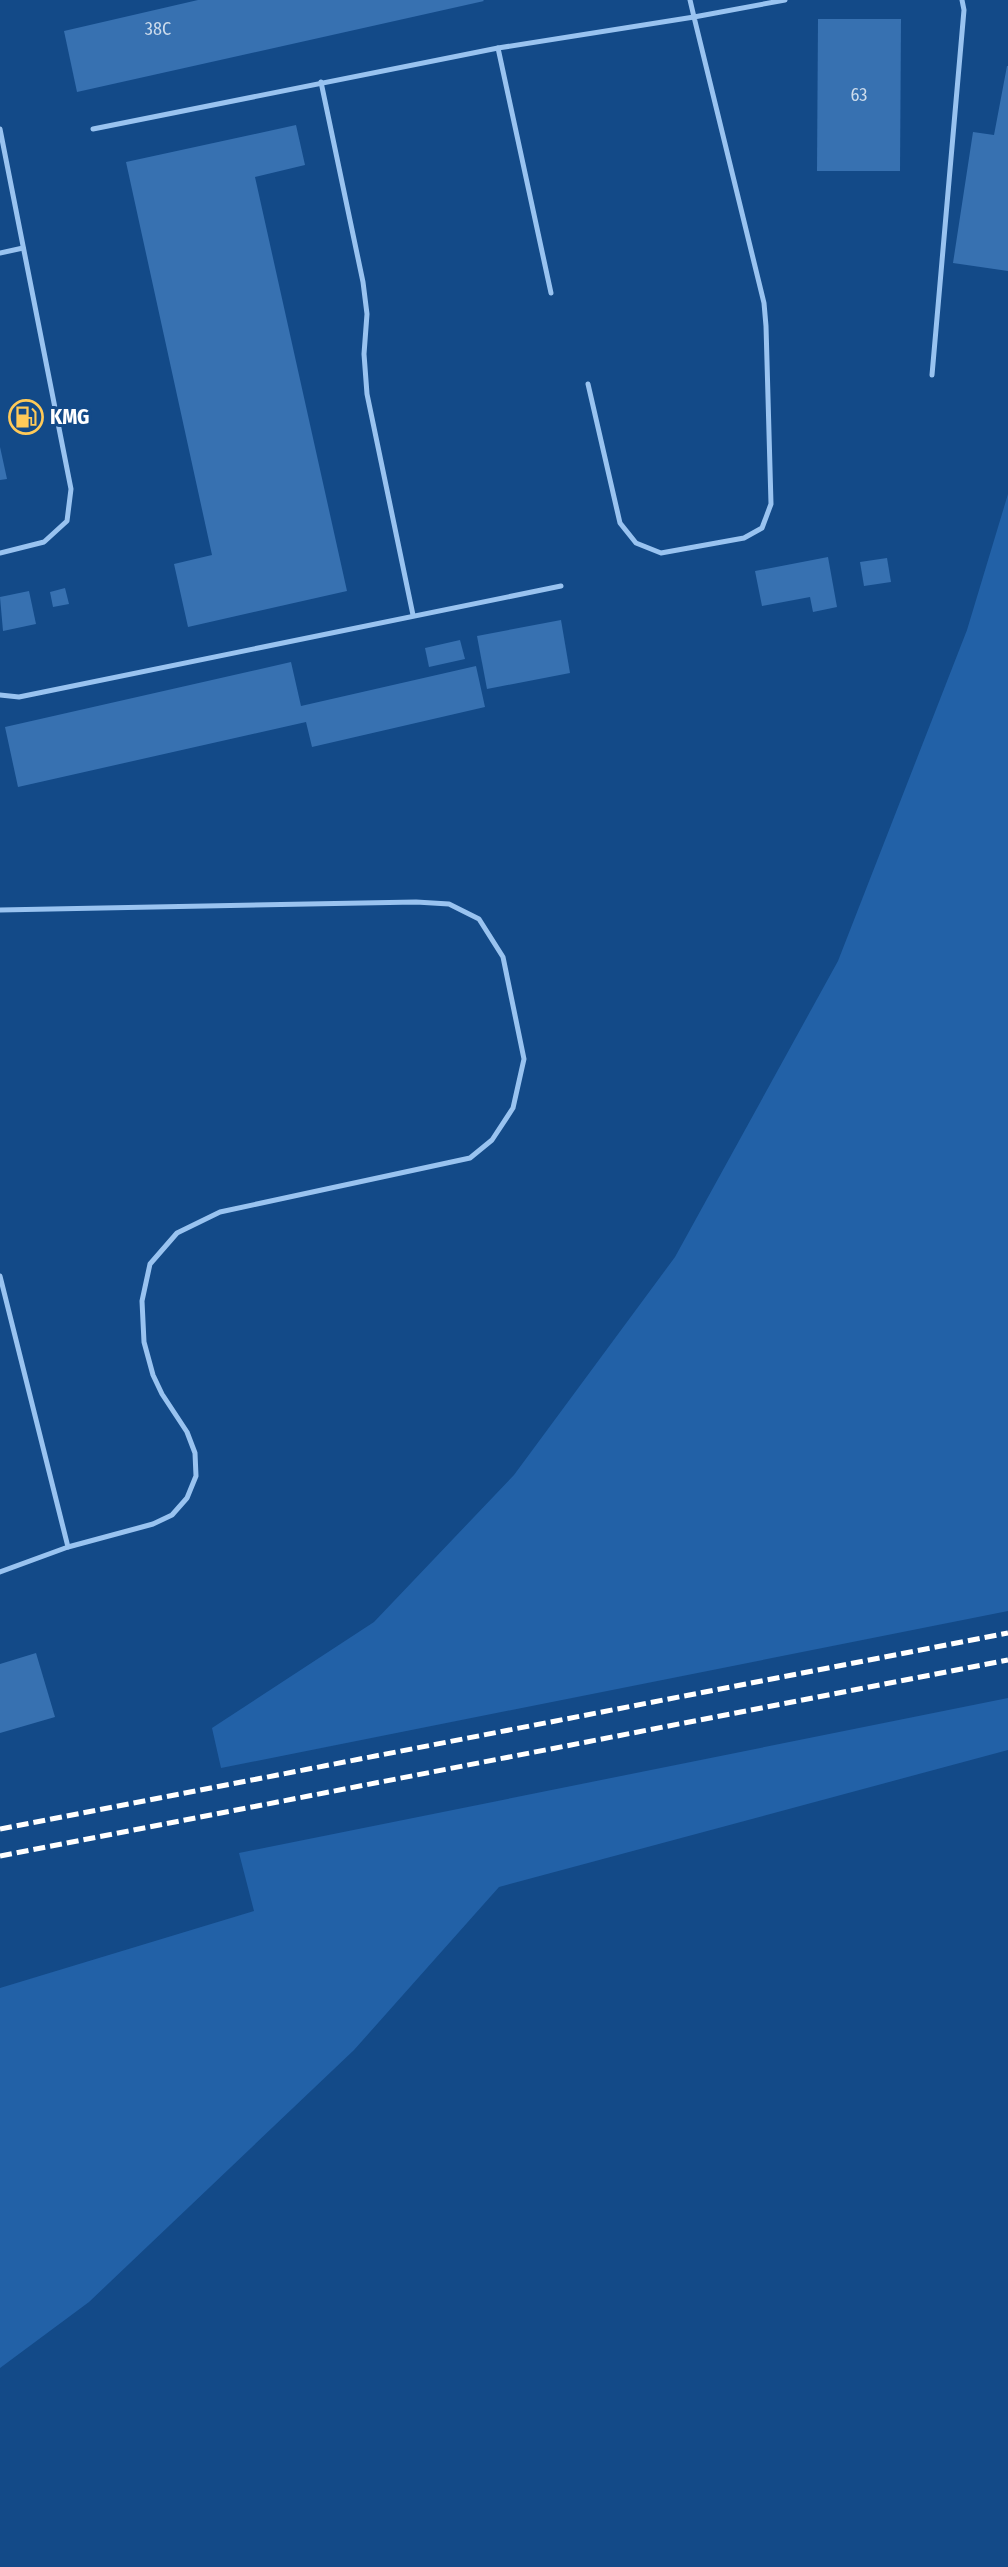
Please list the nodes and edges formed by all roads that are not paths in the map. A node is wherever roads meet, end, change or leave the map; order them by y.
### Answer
1 (690, 0) edge
2 (785, 0) edge
3 (962, 0) edge
4 (694, 17) junction
5 (498, 48) junction
6 (321, 82) junction
7 (0, 129) edge
8 (93, 129) dead end
9 (23, 247) junction
10 (0, 253) edge
11 (551, 293) dead end
12 (932, 374) dead end
13 (588, 384) dead end
14 (0, 553) edge
15 (561, 586) dead end
16 (413, 615) junction
17 (0, 695) edge
18 (0, 910) edge
19 (0, 1276) edge
20 (68, 1547) junction
21 (0, 1572) edge

1 - 4 lane
2 - 4 lane
3 - 12 lane
4 - 5 lane
4 - 13 lane
5 - 6 lane
5 - 11 lane
6 - 8 lane
6 - 16 lane
7 - 9 lane
9 - 10 lane
9 - 14 lane
15 - 16 lane
16 - 17 lane
18 - 20 lane
19 - 20 lane
20 - 21 lane

